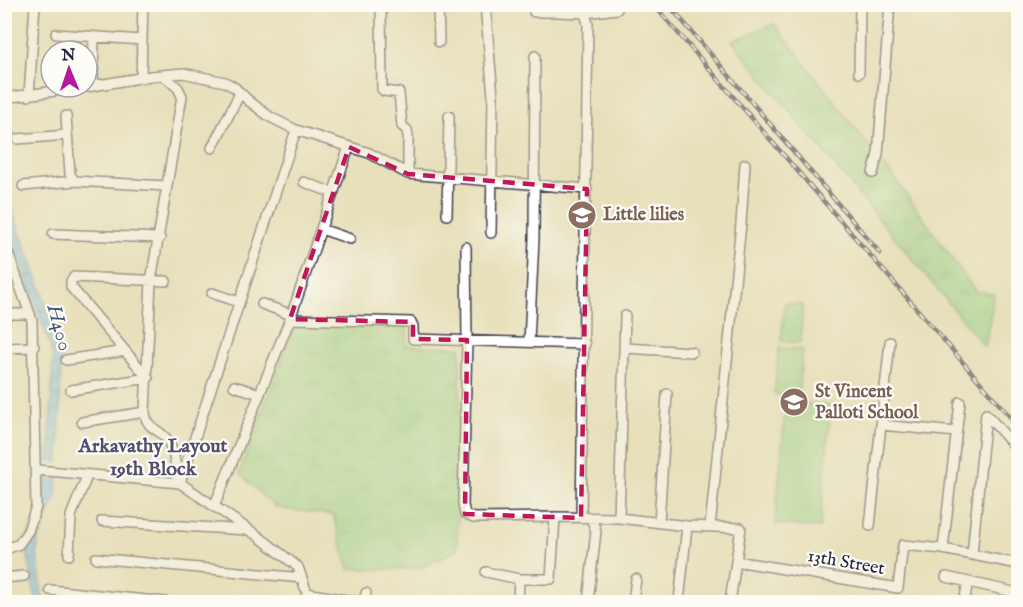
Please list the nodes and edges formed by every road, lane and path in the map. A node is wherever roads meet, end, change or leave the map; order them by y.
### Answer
1 (35, 4) edge
2 (143, 4) edge
3 (381, 4) edge
4 (438, 4) edge
5 (484, 4) edge
6 (860, 4) edge
7 (890, 4) edge
8 (557, 8) edge
9 (617, 9) dead end
10 (534, 12) dead end
11 (585, 13) junction
12 (56, 34) dead end
13 (94, 37) joint
14 (142, 40) junction
15 (439, 42) dead end
16 (535, 56) dead end
17 (859, 73) dead end
18 (163, 75) junction
19 (141, 77) junction
20 (99, 84) edge
21 (240, 93) junction
22 (39, 94) edge
23 (28, 96) junction
24 (4, 98) edge
25 (66, 116) dead end
26 (449, 116) dead end
27 (296, 130) junction
28 (67, 135) junction
29 (18, 139) dead end
30 (349, 147) junction
31 (212, 148) dead end
32 (745, 164) dead end
33 (873, 173) dead end
34 (408, 174) junction
35 (449, 178) junction
36 (74, 181) junction
37 (304, 182) dead end
38 (490, 182) junction
39 (535, 185) junction
40 (24, 186) dead end
41 (166, 186) junction
42 (587, 189) junction
43 (333, 194) junction
44 (447, 215) dead end
45 (321, 228) junction
46 (491, 232) dead end
47 (53, 234) dead end
48 (160, 238) junction
49 (350, 239) dead end
50 (4, 242) edge
51 (466, 247) dead end
52 (7, 254) edge
53 (151, 281) junction
54 (166, 281) dead end
55 (212, 293) dead end
56 (239, 302) junction
57 (262, 304) dead end
58 (4, 314) edge
59 (30, 314) junction
60 (625, 316) dead end
61 (291, 317) junction
62 (467, 340) junction
63 (529, 342) junction
64 (890, 342) dead end
65 (585, 344) junction
66 (4, 348) edge
67 (34, 348) junction
68 (625, 348) junction
69 (125, 351) junction
70 (692, 352) dead end
71 (66, 360) dead end
72 (147, 378) junction
73 (234, 386) dead end
74 (70, 390) dead end
75 (260, 394) junction
76 (667, 394) dead end
77 (960, 402) dead end
78 (145, 412) junction
79 (82, 422) dead end
80 (881, 424) junction
81 (956, 432) junction
82 (1018, 450) edge
83 (41, 470) junction
84 (87, 476) junction
85 (180, 483) junction
86 (214, 507) junction
87 (555, 517) junction
88 (586, 518) junction
89 (619, 518) junction
90 (102, 521) dead end
91 (658, 523) junction
92 (687, 526) junction
93 (870, 526) dead end
94 (710, 527) junction
95 (247, 530) junction
96 (943, 549) junction
97 (4, 550) edge
98 (972, 554) junction
99 (69, 555) dead end
100 (96, 558) dead end
101 (736, 561) junction
102 (1018, 564) edge
103 (486, 572) dead end
104 (24, 576) dead end
105 (946, 577) dead end
106 (4, 578) edge
107 (302, 578) junction
108 (519, 579) junction
109 (636, 579) dead end
110 (968, 582) junction
111 (50, 590) dead end
112 (1018, 594) edge
113 (305, 598) edge
114 (165, 603) edge
115 (357, 603) edge
116 (518, 603) edge
117 (588, 603) edge
118 (633, 603) edge
119 (679, 603) edge
120 (730, 603) edge
121 (964, 603) edge

1 - 23 street
2 - 14 street
3 - 34 street
4 - 15 street
5 - 38 street
6 - 17 street
7 - 33 street
8 - 10 street
8 - 11 street
9 - 11 street
11 - 42 street
12 - 13 street
13 - 14 street
14 - 19 street
16 - 39 street
18 - 19 street
18 - 21 street
18 - 41 street
19 - 20 street
21 - 27 street
21 - 31 street
22 - 23 street
23 - 24 street
25 - 28 street
26 - 35 street
27 - 30 street
27 - 56 street
28 - 29 street
28 - 36 street
30 - 34 street
30 - 43 street
32 - 94 street
34 - 35 street
35 - 38 street
35 - 44 street
36 - 40 street
36 - 41 street
37 - 43 street
38 - 39 street
38 - 46 street
39 - 42 street
39 - 63 street
41 - 48 street
42 - 65 street
43 - 45 street
45 - 49 street
45 - 61 street
47 - 48 street
48 - 53 street
50 - 52 street
51 - 62 street
52 - 59 street
53 - 54 street
53 - 69 street
53 - 72 street
55 - 56 street
56 - 85 street
57 - 61 street
58 - 59 street
59 - 67 street
60 - 68 street
61 - 62 street
61 - 75 street
62 - 63 street
62 - 87 street
63 - 65 street
64 - 80 street
65 - 88 street
66 - 67 street
67 - 83 street
68 - 70 street
68 - 89 street
69 - 71 street
69 - 72 street
72 - 74 street
72 - 78 street
73 - 75 street
75 - 86 street
76 - 91 street
77 - 81 street
78 - 79 street
78 - 85 street
80 - 81 street
80 - 93 street
81 - 96 street
82 - 98 street
83 - 84 street
83 - 97 street
84 - 85 street
84 - 99 street
85 - 86 street
86 - 95 street
87 - 88 street
87 - 108 street
88 - 89 street
88 - 117 street
89 - 91 street
90 - 95 street
91 - 92 street
92 - 94 street
92 - 119 street
94 - 101 street
95 - 107 street
96 - 98 street, 13th Street
96 - 101 street, 13th Street
98 - 102 street, 13th Street
100 - 107 street
101 - 120 street
103 - 108 street
104 - 106 street
105 - 110 street
107 - 113 street
108 - 116 street
109 - 118 street
110 - 112 street
110 - 121 street
111 - 114 street
113 - 115 street

